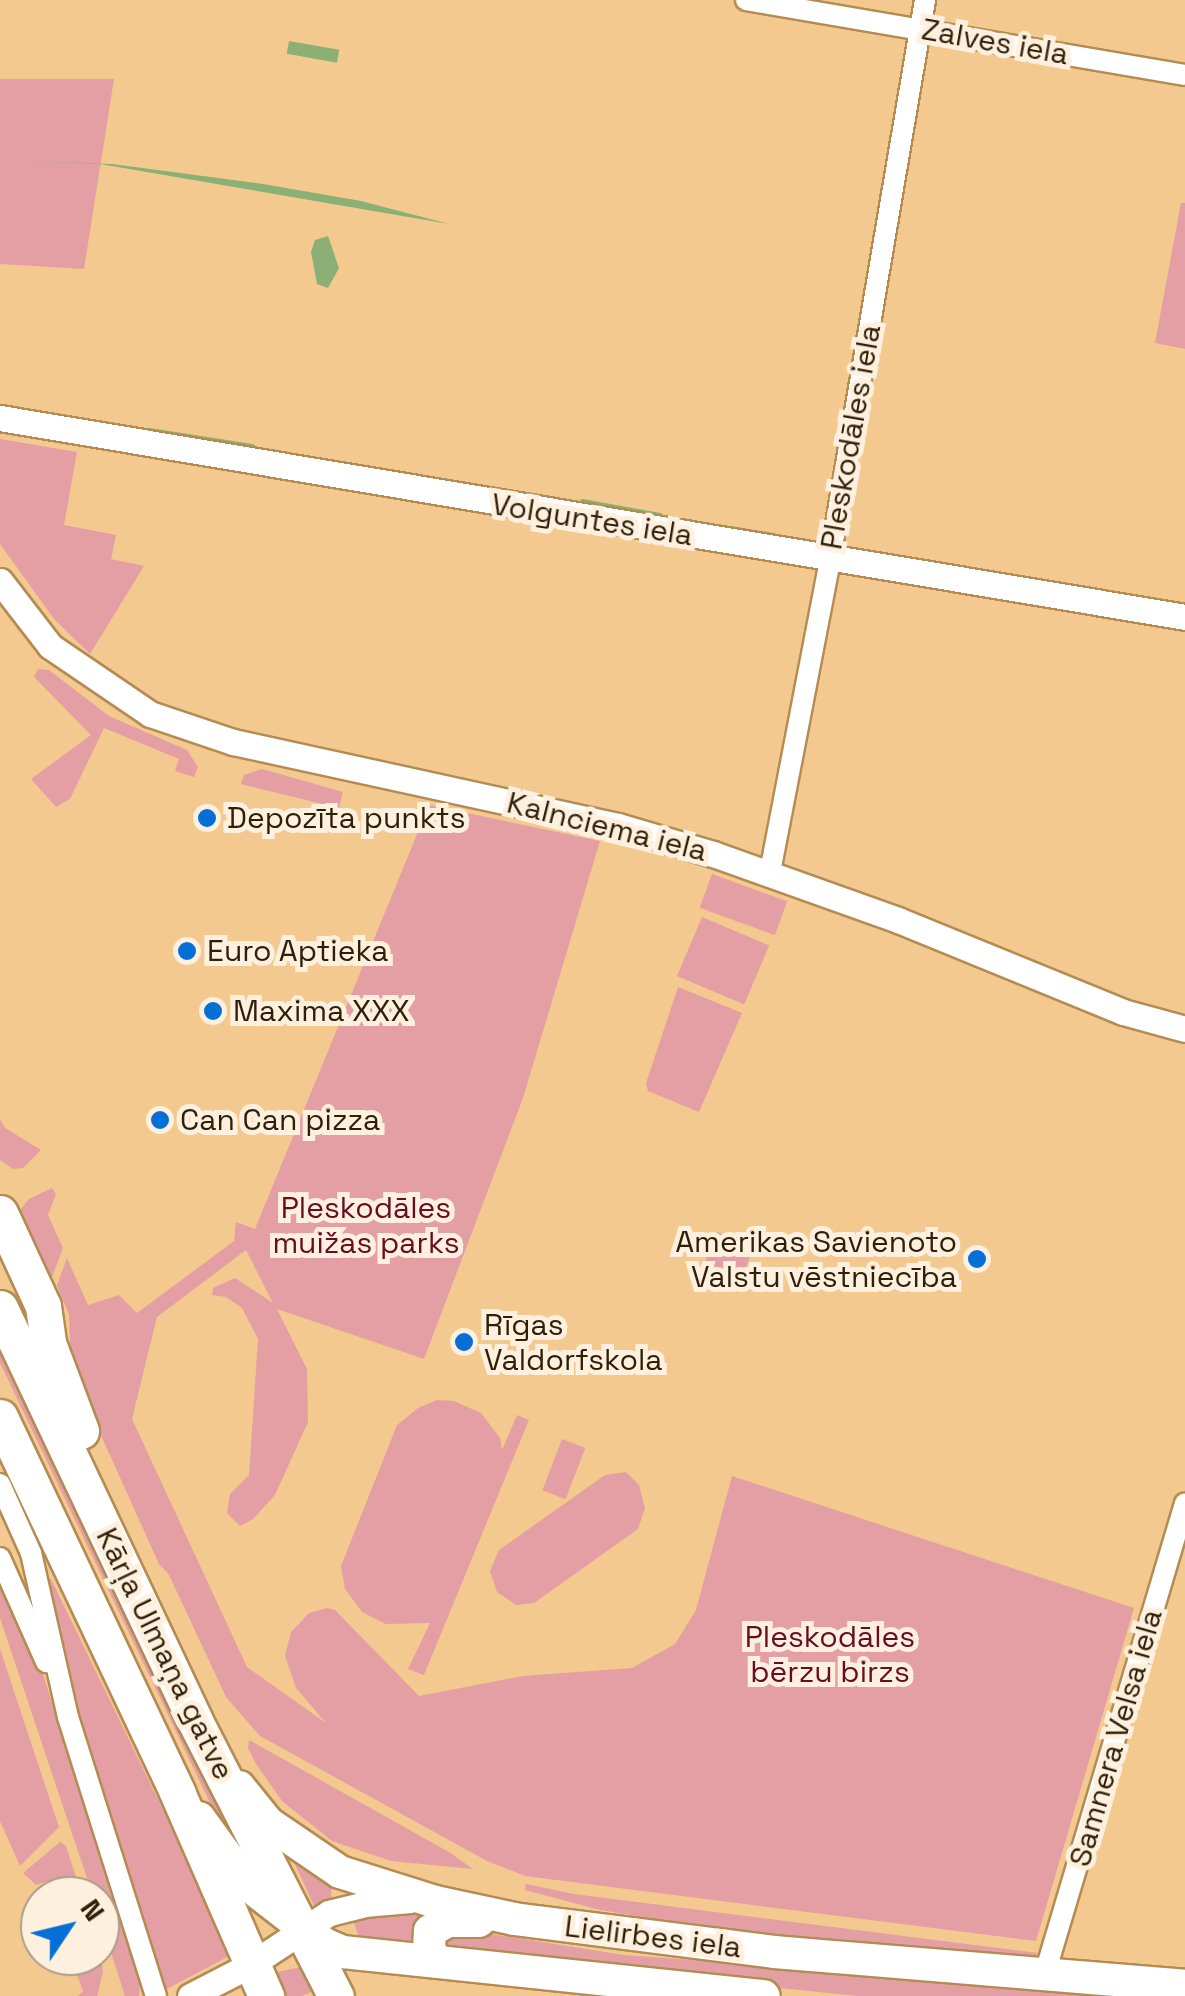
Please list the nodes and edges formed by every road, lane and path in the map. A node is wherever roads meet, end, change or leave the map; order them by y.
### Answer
1 (746, 0) edge
2 (925, 0) edge
3 (920, 29) junction
4 (1185, 75) edge
5 (0, 418) edge
6 (830, 559) junction
7 (0, 582) edge
8 (1185, 617) edge
9 (770, 872) junction
10 (1185, 1029) edge
11 (0, 1213) edge
12 (0, 1308) edge
13 (0, 1417) edge
14 (0, 1484) edge
15 (1185, 1503) edge
16 (106, 1532) junction
17 (0, 1558) edge
18 (68, 1716) junction
19 (194, 1721) junction
20 (177, 1792) junction
21 (435, 1902) junction
22 (514, 1919) junction
23 (320, 1944) junction
24 (437, 1962) junction
25 (1045, 1973) junction
26 (258, 1980) edge
27 (1185, 1986) edge
28 (668, 1991) edge
29 (156, 1996) edge
30 (190, 1996) edge
31 (336, 1996) edge
32 (764, 1996) edge

1 - 3 street, Zalves iela
2 - 3 street, Pleskodāles iela
3 - 4 street, Zalves iela
3 - 6 street, Pleskodāles iela
5 - 6 street, Volguntes iela
6 - 8 street, Volguntes iela
6 - 9 street, Pleskodāles iela
7 - 9 street, Kalnciema iela
9 - 10 street, Kalnciema iela
11 - 16 highway
12 - 16 highway, Kārļa Ulmaņa gatve
13 - 20 highway, Kārļa Ulmaņa gatve
14 - 18 street
15 - 25 street, Samnera Velsa iela
16 - 19 highway, Kārļa Ulmaņa gatve
17 - 18 street
18 - 29 street
19 - 21 main road, Lielirbes iela
19 - 23 highway, Kārļa Ulmaņa gatve
20 - 23 main road
20 - 26 highway, Kārļa Ulmaņa gatve
21 - 22 main road, Lielirbes iela
21 - 23 street
22 - 24 main road
22 - 25 main road, Lielirbes iela
23 - 24 main road, Lielirbes iela
23 - 26 street
23 - 31 highway, Kārļa Ulmaņa gatve
24 - 28 main road, Lielirbes iela
25 - 27 main road, Lielirbes iela
26 - 30 street
28 - 32 main road, Lielirbes iela

